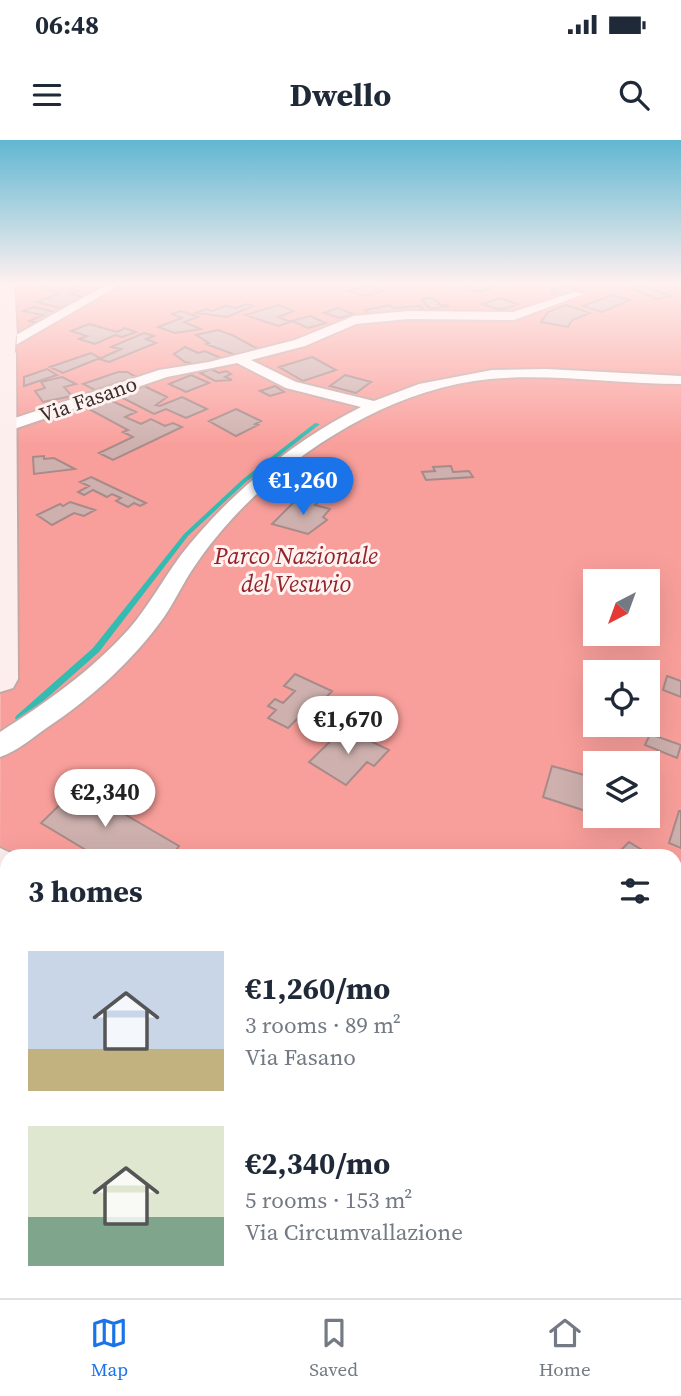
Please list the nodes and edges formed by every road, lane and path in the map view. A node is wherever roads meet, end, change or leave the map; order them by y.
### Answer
1 (22, 336) edge
2 (315, 336) edge
3 (4, 346) edge
4 (239, 359) junction
5 (681, 380) edge
6 (374, 406) junction
7 (5, 427) junction
8 (0, 679) edge
9 (0, 746) edge

1 - 3 street
2 - 4 street, Via Fasano
3 - 7 main road
4 - 6 street
4 - 7 street, Via Fasano
5 - 6 street
6 - 9 street
7 - 8 main road

